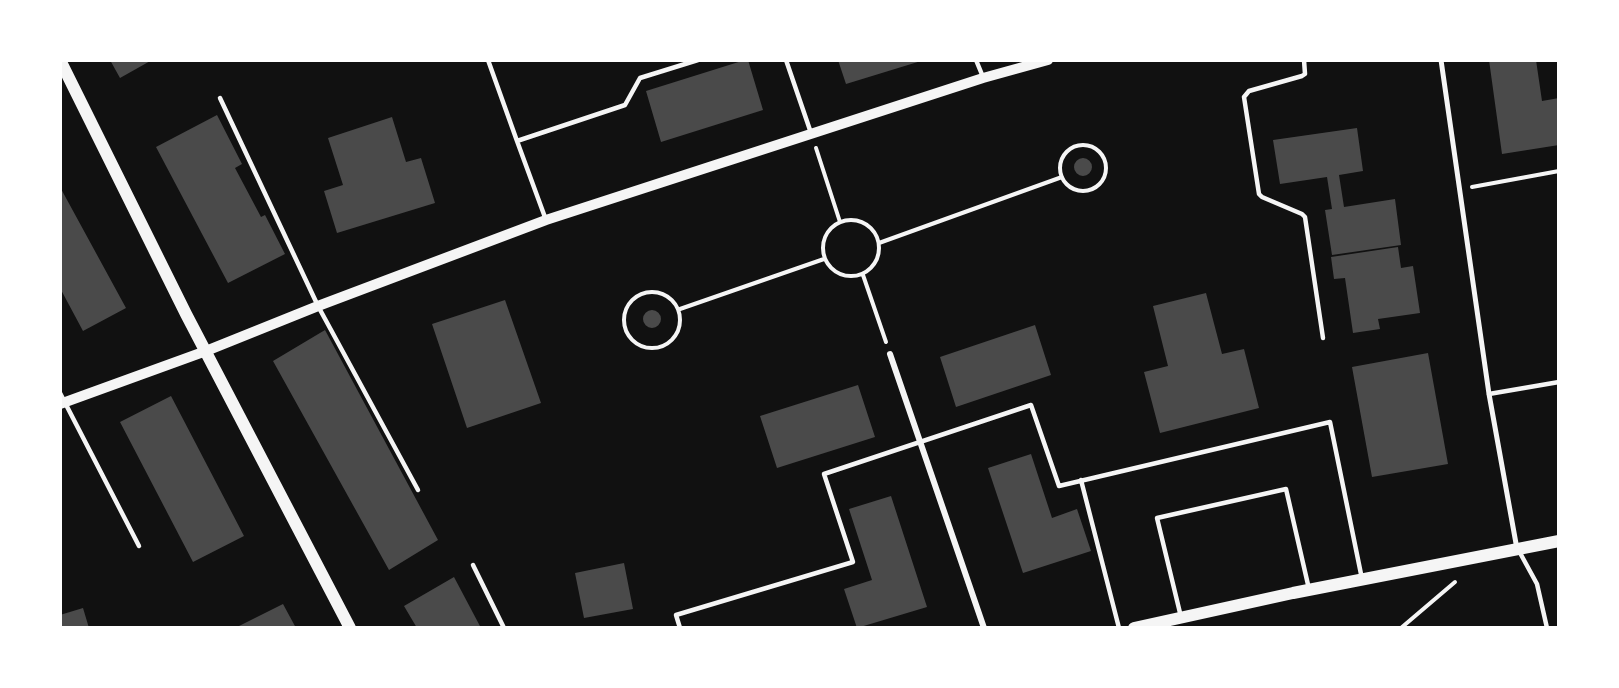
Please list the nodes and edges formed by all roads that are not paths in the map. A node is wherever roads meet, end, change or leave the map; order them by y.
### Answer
1 (60, 60) edge
2 (488, 60) edge
3 (698, 60) edge
4 (786, 60) edge
5 (976, 60) edge
6 (1048, 60) edge
7 (1304, 60) edge
8 (1441, 60) edge
9 (983, 78) junction
10 (220, 98) dead end
11 (811, 133) junction
12 (517, 141) junction
13 (546, 220) junction
14 (318, 306) junction
15 (1323, 338) dead end
16 (206, 351) junction
17 (890, 354) road end
18 (1559, 382) edge
19 (1489, 394) junction
20 (62, 400) edge
21 (920, 442) junction
22 (1081, 480) junction
23 (418, 490) dead end
24 (1559, 541) edge
25 (139, 546) dead end
26 (1517, 549) junction
27 (473, 565) dead end
28 (1362, 579) junction
29 (1309, 590) junction
30 (1181, 617) junction
31 (351, 628) edge
32 (504, 628) edge
33 (680, 628) edge
34 (984, 628) edge
35 (1119, 628) edge
36 (1134, 628) edge
37 (1547, 628) edge

1 - 16 main road
2 - 12 lane
3 - 12 lane
4 - 11 lane
5 - 9 lane
6 - 9 street
7 - 15 lane
8 - 19 street
9 - 11 street
10 - 14 lane
11 - 13 street
12 - 13 lane
13 - 14 street
14 - 16 street
14 - 23 lane
16 - 20 street
16 - 31 main road
17 - 21 street
18 - 19 lane
19 - 26 street
20 - 25 lane
21 - 22 lane
21 - 33 lane
21 - 34 street
22 - 28 lane
22 - 35 lane
24 - 26 main road
26 - 28 main road
26 - 37 lane
27 - 32 lane
28 - 29 main road
29 - 30 main road
29 - 30 lane
30 - 36 main road

